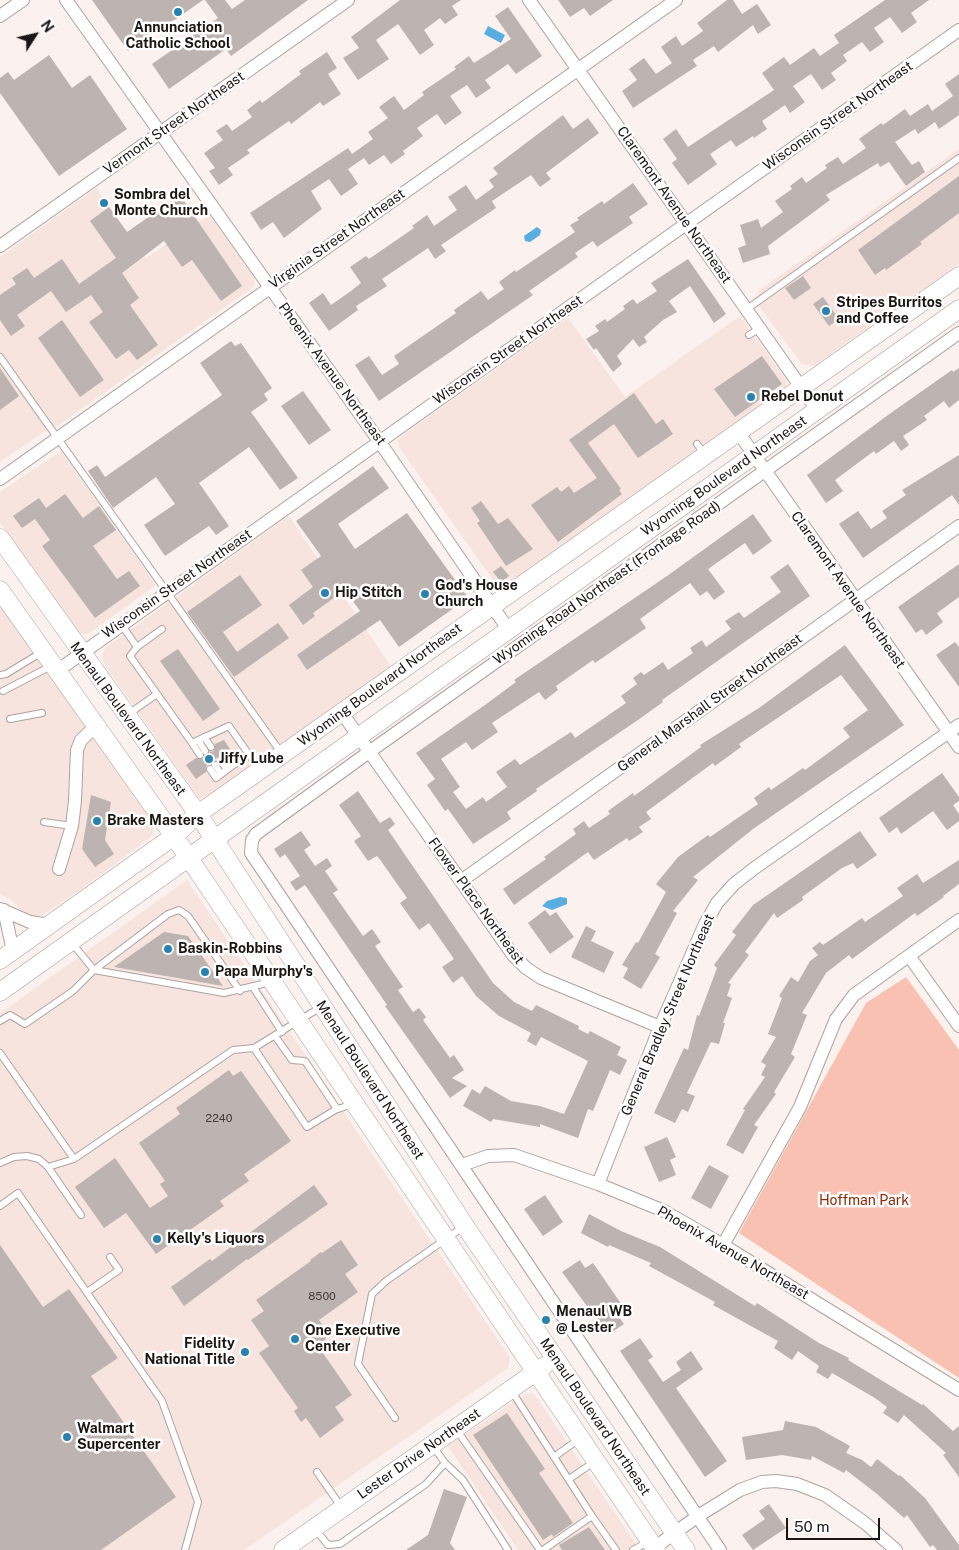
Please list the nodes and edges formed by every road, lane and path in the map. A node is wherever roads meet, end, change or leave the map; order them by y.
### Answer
1 (23, 0) edge
2 (66, 0) edge
3 (348, 0) edge
4 (529, 0) edge
5 (676, 0) edge
6 (0, 16) edge
7 (959, 30) edge
8 (578, 69) junction
9 (161, 133) junction
10 (959, 158) edge
11 (687, 224) junction
12 (0, 246) edge
13 (959, 276) edge
14 (269, 287) junction
15 (747, 309) junction
16 (959, 309) edge
17 (959, 333) edge
18 (0, 357) edge
19 (801, 387) junction
20 (818, 410) junction
21 (738, 432) junction
22 (58, 438) junction
23 (380, 441) junction
24 (754, 455) junction
25 (765, 472) junction
26 (0, 479) edge
27 (959, 526) edge
28 (0, 538) edge
29 (0, 590) edge
30 (166, 592) junction
31 (855, 600) junction
32 (492, 604) junction
33 (121, 624) junction
34 (508, 628) junction
35 (162, 629) dead end
36 (137, 647) junction
37 (81, 653) junction
38 (51, 662) junction
39 (0, 675) edge
40 (3, 691) dead end
41 (157, 694) junction
42 (42, 713) dead end
43 (342, 714) junction
44 (126, 716) junction
45 (10, 719) dead end
46 (96, 726) junction
47 (954, 728) edge
48 (198, 740) junction
49 (364, 745) junction
50 (959, 747) edge
51 (248, 754) junction
52 (283, 755) junction
53 (260, 771) junction
54 (224, 772) junction
55 (198, 814) junction
56 (44, 822) dead end
57 (72, 826) junction
58 (174, 836) junction
59 (215, 840) junction
60 (188, 859) junction
61 (59, 869) dead end
62 (461, 881) junction
63 (2, 909) edge
64 (959, 920) edge
65 (50, 925) junction
66 (72, 942) junction
67 (6, 956) edge
68 (909, 956) junction
69 (94, 970) junction
70 (272, 982) junction
71 (253, 987) junction
72 (240, 990) junction
73 (0, 992) edge
74 (322, 1006) junction
75 (298, 1020) junction
76 (0, 1022) edge
77 (660, 1026) junction
78 (959, 1026) edge
79 (282, 1032) junction
80 (275, 1036) junction
81 (254, 1048) junction
82 (0, 1053) edge
83 (346, 1106) junction
84 (74, 1159) junction
85 (0, 1163) edge
86 (462, 1164) junction
87 (48, 1167) junction
88 (598, 1184) junction
89 (0, 1206) edge
90 (82, 1215) dead end
91 (466, 1226) junction
92 (445, 1240) junction
93 (723, 1245) junction
94 (110, 1257) dead end
95 (87, 1292) junction
96 (555, 1358) junction
97 (535, 1372) junction
98 (510, 1390) junction
99 (959, 1390) edge
100 (394, 1418) dead end
101 (456, 1428) junction
102 (580, 1438) junction
103 (432, 1445) junction
104 (554, 1457) junction
105 (595, 1461) junction
106 (445, 1463) junction
107 (317, 1472) dead end
108 (569, 1480) junction
109 (342, 1508) junction
110 (592, 1516) junction
111 (698, 1516) junction
112 (314, 1528) junction
113 (675, 1534) junction
114 (653, 1547) edge
115 (185, 1550) edge
116 (283, 1550) edge
117 (508, 1550) edge
118 (542, 1550) edge
119 (616, 1550) edge
120 (633, 1550) edge
121 (686, 1550) edge
122 (720, 1550) edge
123 (896, 1550) edge

1 - 6 street
2 - 9 street, Phoenix Avenue Northeast
3 - 9 street, Vermont Street Northeast
4 - 8 street, Claremont Avenue Northeast
5 - 8 street, Virginia Street Northeast
7 - 11 street, Wisconsin Street Northeast
8 - 11 street, Claremont Avenue Northeast
8 - 14 street, Virginia Street Northeast
9 - 12 street, Vermont Street Northeast
9 - 14 street, Phoenix Avenue Northeast
10 - 15 lane
11 - 15 street, Claremont Avenue Northeast
11 - 23 street, Wisconsin Street Northeast
13 - 19 main road, Wyoming Boulevard Northeast
14 - 22 street, Virginia Street Northeast
14 - 23 street, Phoenix Avenue Northeast
15 - 19 street, Claremont Avenue Northeast
16 - 20 main road, Wyoming Boulevard Northeast
17 - 25 street, Wyoming Road Northeast (Frontage Road)
18 - 22 lane
19 - 20 street, Claremont Avenue Northeast
19 - 21 main road, Wyoming Boulevard Northeast
20 - 24 main road, Wyoming Boulevard Northeast
21 - 24 street, Claremont Avenue Northeast
21 - 32 main road, Wyoming Boulevard Northeast
22 - 26 street, Virginia Street Northeast
22 - 30 lane
23 - 30 street, Wisconsin Street Northeast
23 - 32 street, Phoenix Avenue Northeast
24 - 25 street, Claremont Avenue Northeast
24 - 34 main road, Wyoming Boulevard Northeast
25 - 31 street, Claremont Avenue Northeast
25 - 49 street, Wyoming Road Northeast (Frontage Road)
27 - 31 street, General Marshall Street Northeast
28 - 37 main road, Menaul Boulevard Northeast
29 - 38 main road, Menaul Boulevard Northeast
30 - 33 street, Wisconsin Street Northeast
30 - 52 lane
31 - 47 street, Claremont Avenue Northeast
31 - 62 street, General Marshall Street Northeast
32 - 34 street, Phoenix Avenue Northeast
32 - 43 main road, Wyoming Boulevard Northeast
33 - 36 lane
33 - 37 street, Wisconsin Street Northeast
34 - 49 main road, Wyoming Boulevard Northeast
35 - 36 lane
36 - 41 lane
37 - 38 street, Wisconsin Street Northeast
37 - 44 main road, Menaul Boulevard Northeast
38 - 39 lane
38 - 40 lane
38 - 46 main road, Menaul Boulevard Northeast
41 - 44 lane
41 - 48 lane
42 - 45 lane
43 - 49 street, Flower Place Northeast
43 - 52 main road, Wyoming Boulevard Northeast
44 - 55 main road, Menaul Boulevard Northeast
46 - 57 street
46 - 58 main road, Menaul Boulevard Northeast
47 - 50 street, Claremont Avenue Northeast
47 - 77 street, General Bradley Street Northeast
48 - 48 lane
48 - 51 lane
49 - 59 main road, Wyoming Boulevard Northeast
49 - 62 street, Flower Place Northeast
49 - 86 street, Wyoming Road Northeast (Frontage Road)
51 - 53 lane
51 - 54 lane
52 - 53 main road, Wyoming Boulevard Northeast
53 - 55 main road, Wyoming Boulevard Northeast
54 - 54 lane
55 - 58 main road, Wyoming Boulevard Northeast
55 - 59 main road, Menaul Boulevard Northeast
56 - 57 lane
57 - 61 street
58 - 60 main road, Menaul Boulevard Northeast
58 - 65 main road, Wyoming Boulevard Northeast
59 - 60 main road, Wyoming Boulevard Northeast
59 - 74 main road, Menaul Boulevard Northeast
60 - 66 main road, Wyoming Boulevard Northeast
60 - 70 main road, Menaul Boulevard Northeast
62 - 77 street, Flower Place Northeast
63 - 65 street
63 - 67 street
64 - 68 street
65 - 67 main road, Wyoming Boulevard Northeast
66 - 69 lane
66 - 73 main road, Wyoming Boulevard Northeast
68 - 78 street
68 - 93 street
69 - 72 lane
69 - 72 lane
69 - 76 lane
70 - 71 lane
70 - 75 main road, Menaul Boulevard Northeast
71 - 72 lane
71 - 79 lane
74 - 75 lane
74 - 91 main road, Menaul Boulevard Northeast
75 - 79 lane
75 - 83 main road, Menaul Boulevard Northeast
77 - 88 street, General Bradley Street Northeast
79 - 80 lane
80 - 81 lane
80 - 83 lane
81 - 83 lane
81 - 84 lane
82 - 84 lane
83 - 92 main road, Menaul Boulevard Northeast
84 - 87 lane
85 - 87 lane
86 - 88 street, Phoenix Avenue Northeast
86 - 111 street
87 - 90 lane
88 - 93 street, Phoenix Avenue Northeast
89 - 95 lane
91 - 92 lane
91 - 96 main road, Menaul Boulevard Northeast
92 - 97 main road, Menaul Boulevard Northeast
92 - 100 lane
93 - 99 street, Phoenix Avenue Northeast
94 - 95 lane
95 - 115 lane
96 - 97 main road, Lester Drive Northeast
96 - 113 main road, Menaul Boulevard Northeast
97 - 98 main road, Lester Drive Northeast
97 - 102 main road, Menaul Boulevard Northeast
98 - 101 main road, Lester Drive Northeast
98 - 104 lane
101 - 103 main road, Lester Drive Northeast
101 - 118 lane
102 - 104 lane
102 - 105 main road, Menaul Boulevard Northeast
103 - 106 lane
103 - 109 main road, Lester Drive Northeast
104 - 108 lane
105 - 108 lane
105 - 114 main road, Menaul Boulevard Northeast
106 - 112 lane
106 - 117 lane
107 - 109 lane
108 - 110 lane
109 - 112 main road, Lester Drive Northeast
110 - 118 lane
110 - 119 lane
111 - 113 street
111 - 122 street
111 - 123 street
112 - 116 main road, Lester Drive Northeast
113 - 114 street
113 - 121 main road, Menaul Boulevard Northeast
114 - 120 lane

